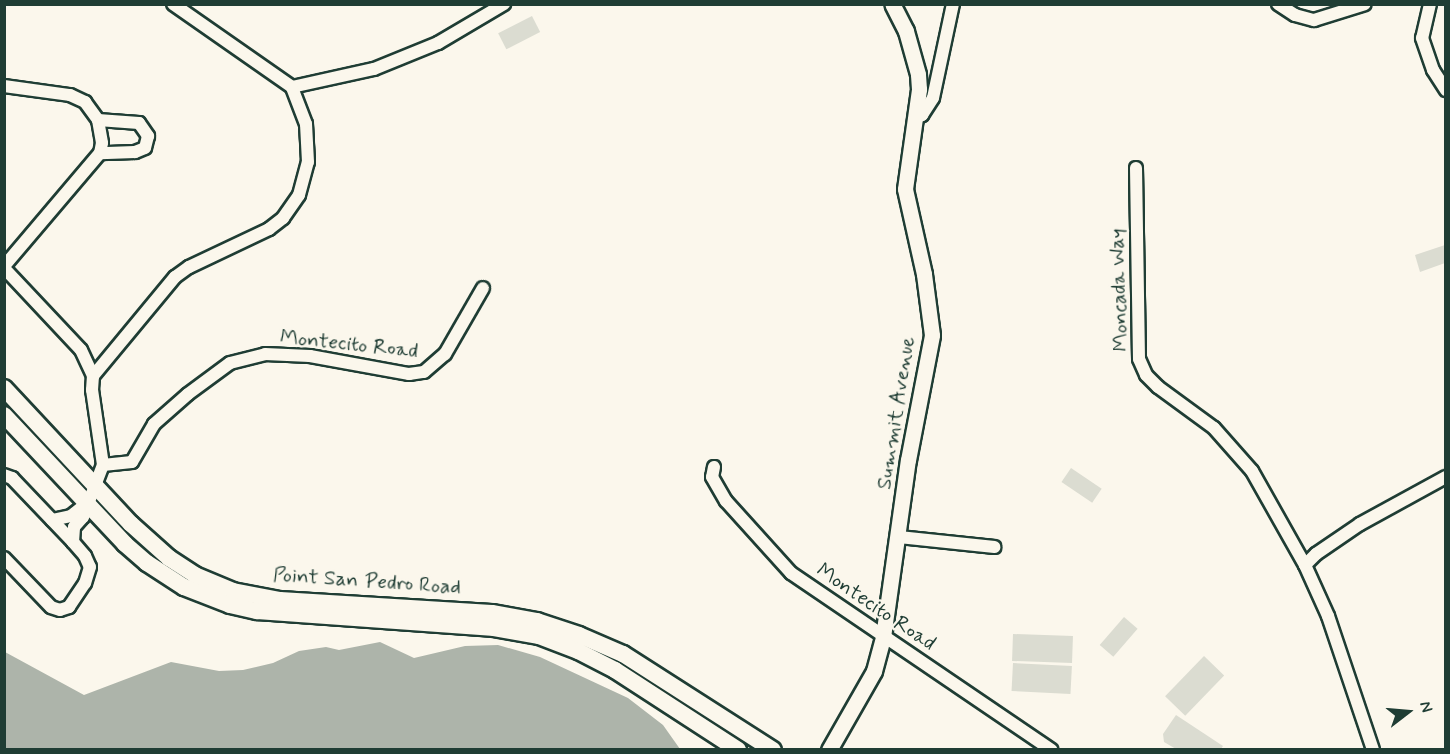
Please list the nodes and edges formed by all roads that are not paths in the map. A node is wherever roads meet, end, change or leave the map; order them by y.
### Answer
1 (173, 4) edge
2 (504, 4) edge
3 (892, 4) edge
4 (953, 4) edge
5 (1278, 4) edge
6 (1365, 4) edge
7 (1430, 4) edge
8 (4, 86) edge
9 (292, 87) junction
10 (1446, 90) edge
11 (915, 118) junction
12 (98, 120) junction
13 (100, 153) junction
14 (1136, 168) dead end
15 (4, 267) edge
16 (483, 288) dead end
17 (93, 376) junction
18 (4, 388) edge
19 (4, 415) edge
20 (103, 465) junction
21 (714, 467) dead end
22 (4, 475) edge
23 (1446, 477) edge
24 (96, 487) junction
25 (87, 503) junction
26 (52, 520) junction
27 (899, 537) junction
28 (73, 542) junction
29 (994, 547) dead end
30 (4, 558) edge
31 (1305, 565) junction
32 (883, 637) junction
33 (738, 750) edge
34 (773, 750) edge
35 (829, 750) edge
36 (1051, 750) edge
37 (1373, 750) edge

1 - 9 street
2 - 9 street
3 - 11 street, Summit Avenue
4 - 11 street
5 - 6 street
7 - 10 street
8 - 12 street
9 - 17 street
11 - 27 street, Summit Avenue
12 - 13 street
12 - 13 street
13 - 15 street
14 - 31 street, Moncada Way
15 - 17 street
16 - 20 street, Montecito Road
17 - 20 street
18 - 24 main road, Point San Pedro Road
19 - 25 main road, Point San Pedro Road
20 - 24 street
21 - 32 street, Montecito Road
22 - 26 street
23 - 31 street
24 - 25 street
24 - 34 main road, Point San Pedro Road
25 - 26 street
25 - 28 street
25 - 33 main road, Point San Pedro Road
26 - 28 street
27 - 29 street
27 - 32 street, Summit Avenue
28 - 30 street
31 - 37 street, Moncada Way
32 - 35 street, Summit Avenue
32 - 36 street, Montecito Road

